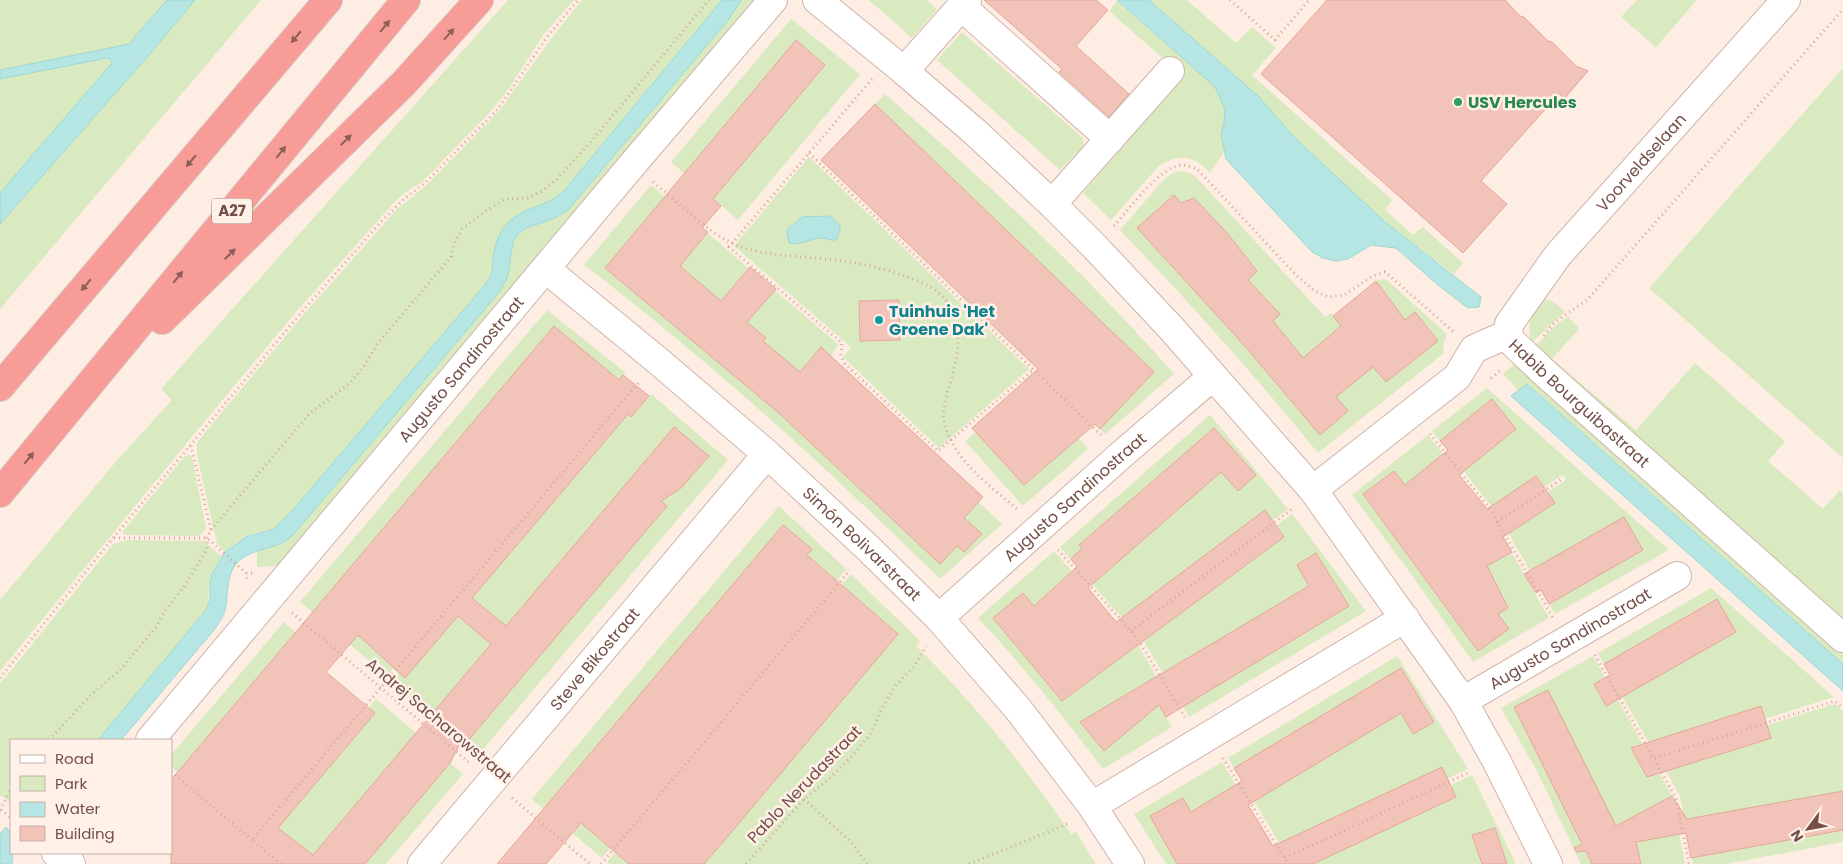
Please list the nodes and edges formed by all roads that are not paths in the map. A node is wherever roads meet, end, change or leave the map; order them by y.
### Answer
1 (328, 0) edge
2 (406, 0) edge
3 (480, 0) edge
4 (773, 0) edge
5 (817, 0) edge
6 (1786, 0) edge
7 (964, 3) edge
8 (904, 71) junction
9 (1170, 71) dead end
10 (1110, 139) junction
11 (1052, 204) junction
12 (546, 269) junction
13 (1516, 343) junction
14 (1213, 376) junction
15 (0, 387) edge
16 (58, 423) junction
17 (767, 454) junction
18 (1313, 490) junction
19 (0, 493) edge
20 (1677, 576) dead end
21 (939, 618) junction
22 (1405, 618) junction
23 (1843, 638) edge
24 (1464, 701) junction
25 (151, 739) edge
26 (1092, 806) junction
27 (54, 854) edge
28 (56, 854) edge
29 (45, 864) edge
30 (71, 864) edge
31 (422, 864) edge
32 (1130, 864) edge
33 (1548, 864) edge

1 -> 15 highway
16 -> 2 highway, A27
16 -> 3 highway, A27
4 - 12 street, Augusto Sandinostraat
5 - 8 street
6 - 13 street, Voorveldselaan
7 - 8 street
7 - 10 street
8 - 11 street
9 - 10 street
10 - 11 street
11 - 14 street
12 - 17 street, Simón Bolivarstraat
12 - 25 street, Augusto Sandinostraat
13 - 18 street, Habib Bourguibastraat
13 - 23 street, Habib Bourguibastraat
14 - 18 street
14 - 21 street, Augusto Sandinostraat
19 -> 16 highway, A27
17 - 21 street, Simón Bolivarstraat
17 - 31 street, Steve Bikostraat
18 - 22 street
20 - 24 street, Augusto Sandinostraat
21 - 26 street, Simón Bolivarstraat
22 - 24 street
22 - 26 street
24 - 33 street
26 - 32 street, Simón Bolivarstraat
27 - 29 street
28 - 30 street

